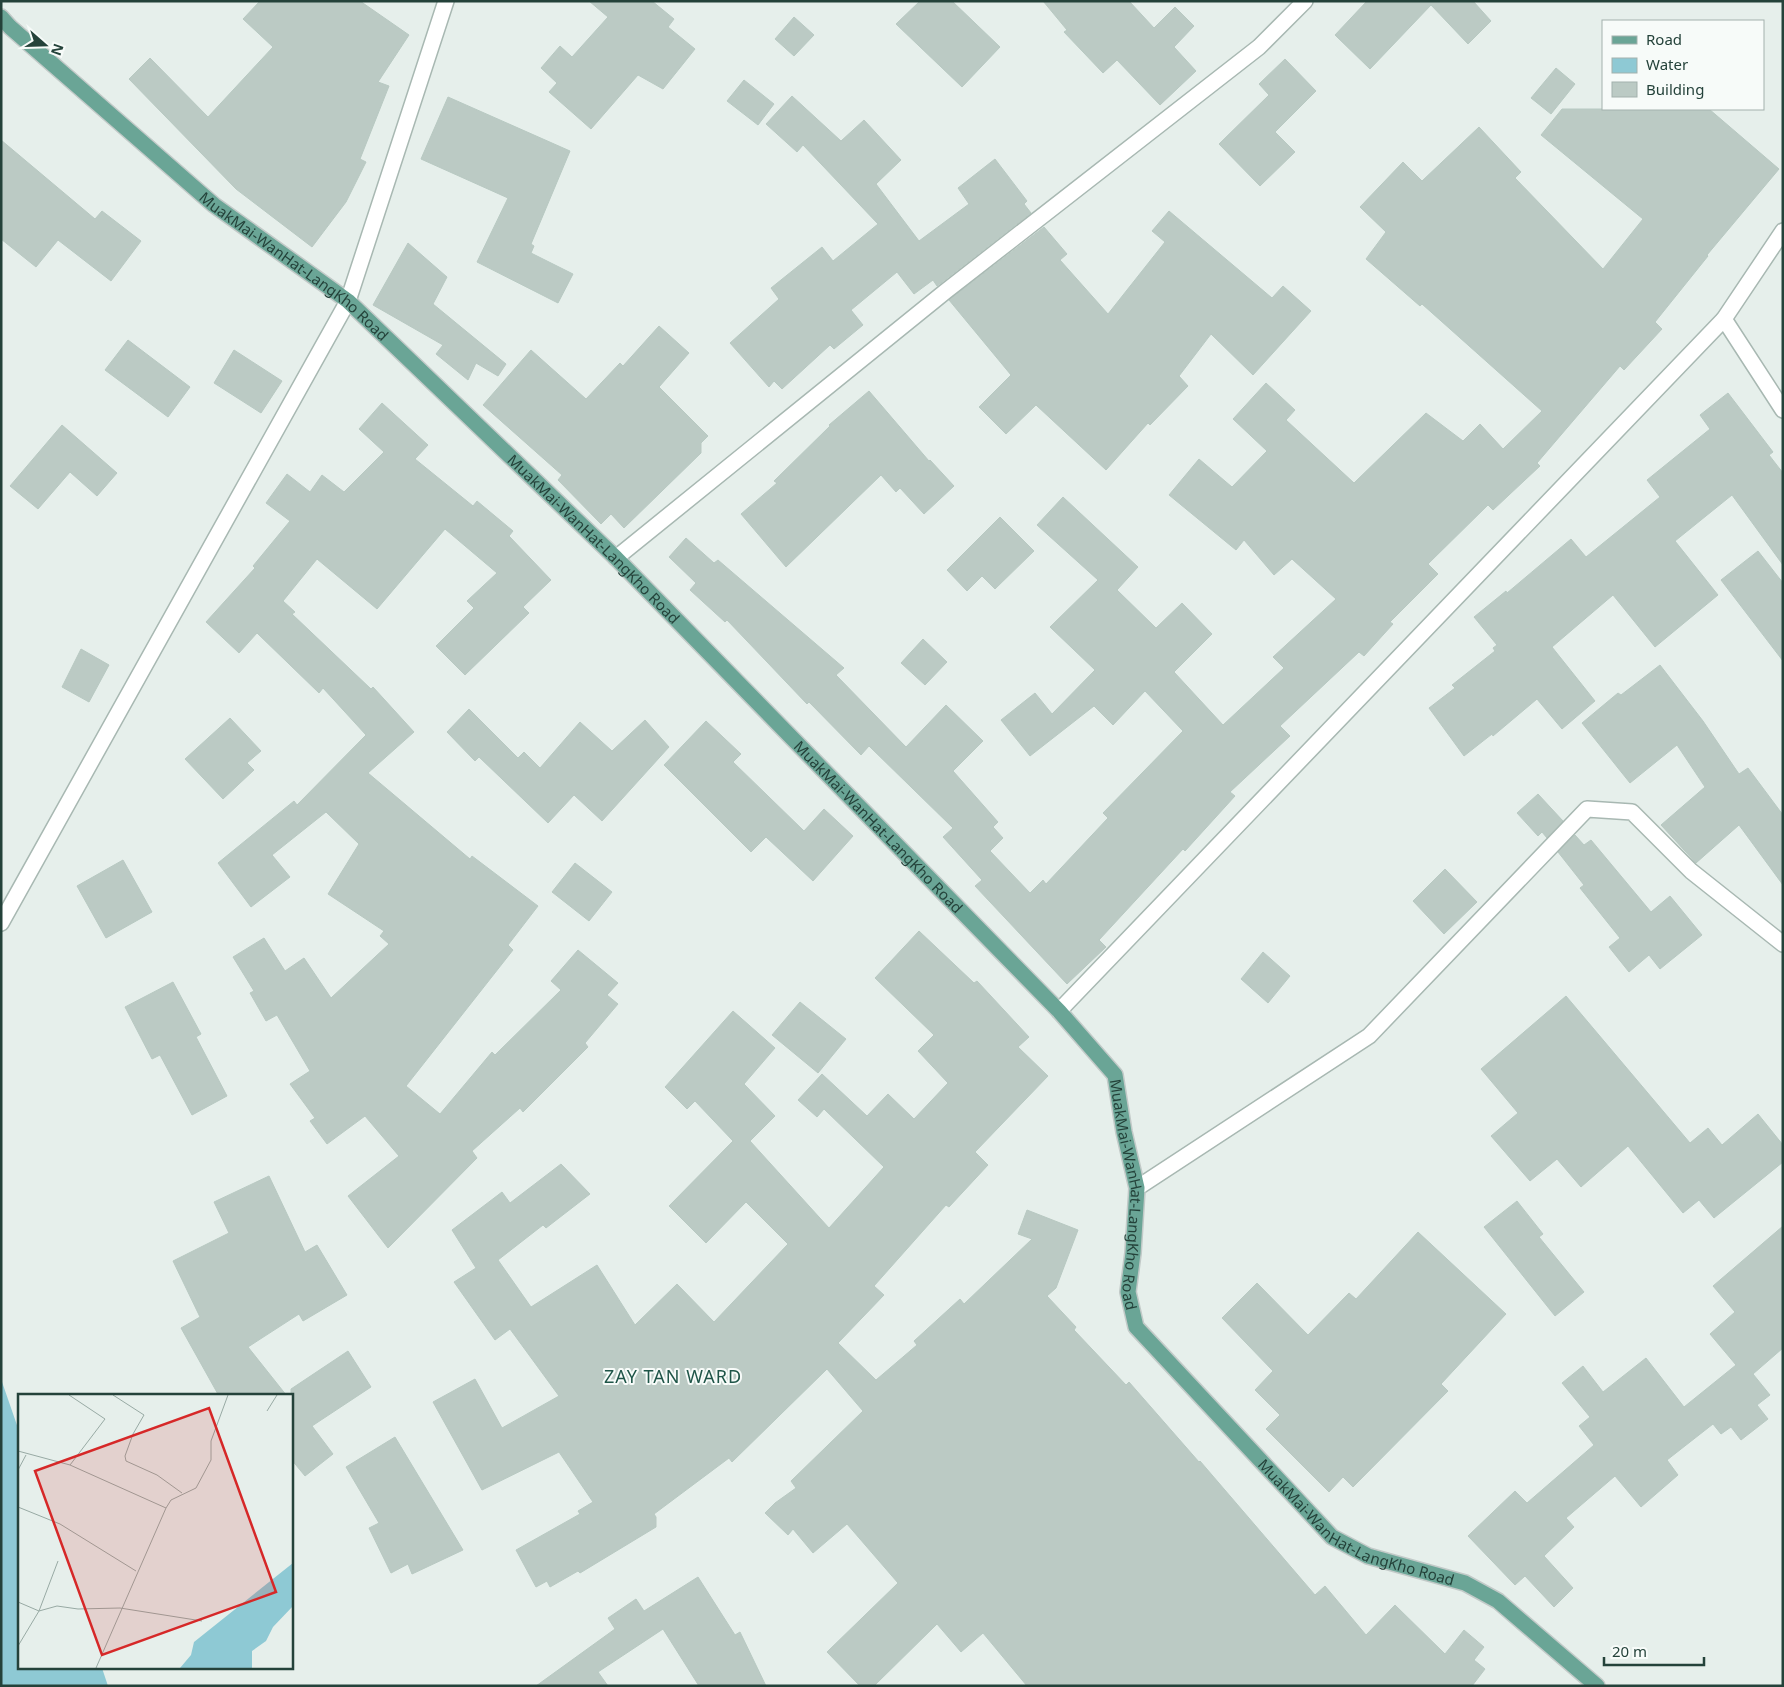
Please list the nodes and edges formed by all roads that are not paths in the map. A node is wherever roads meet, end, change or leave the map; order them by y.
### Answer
1 (446, 1) edge
2 (1305, 1) edge
3 (1, 17) edge
4 (1783, 231) edge
5 (348, 301) junction
6 (1724, 319) junction
7 (1783, 410) edge
8 (616, 558) junction
9 (1, 923) edge
10 (1783, 944) edge
11 (1059, 1011) junction
12 (1137, 1188) junction
13 (1597, 1686) edge

1 - 5 street
2 - 8 street
3 - 5 main road, MuakMai-WanHat-LangKho Road
4 - 6 street
5 - 8 main road, MuakMai-WanHat-LangKho Road
5 - 9 street
6 - 7 street
6 - 11 street
8 - 11 main road, MuakMai-WanHat-LangKho Road
10 - 12 street
11 - 12 main road, MuakMai-WanHat-LangKho Road
12 - 13 main road, MuakMai-WanHat-LangKho Road

